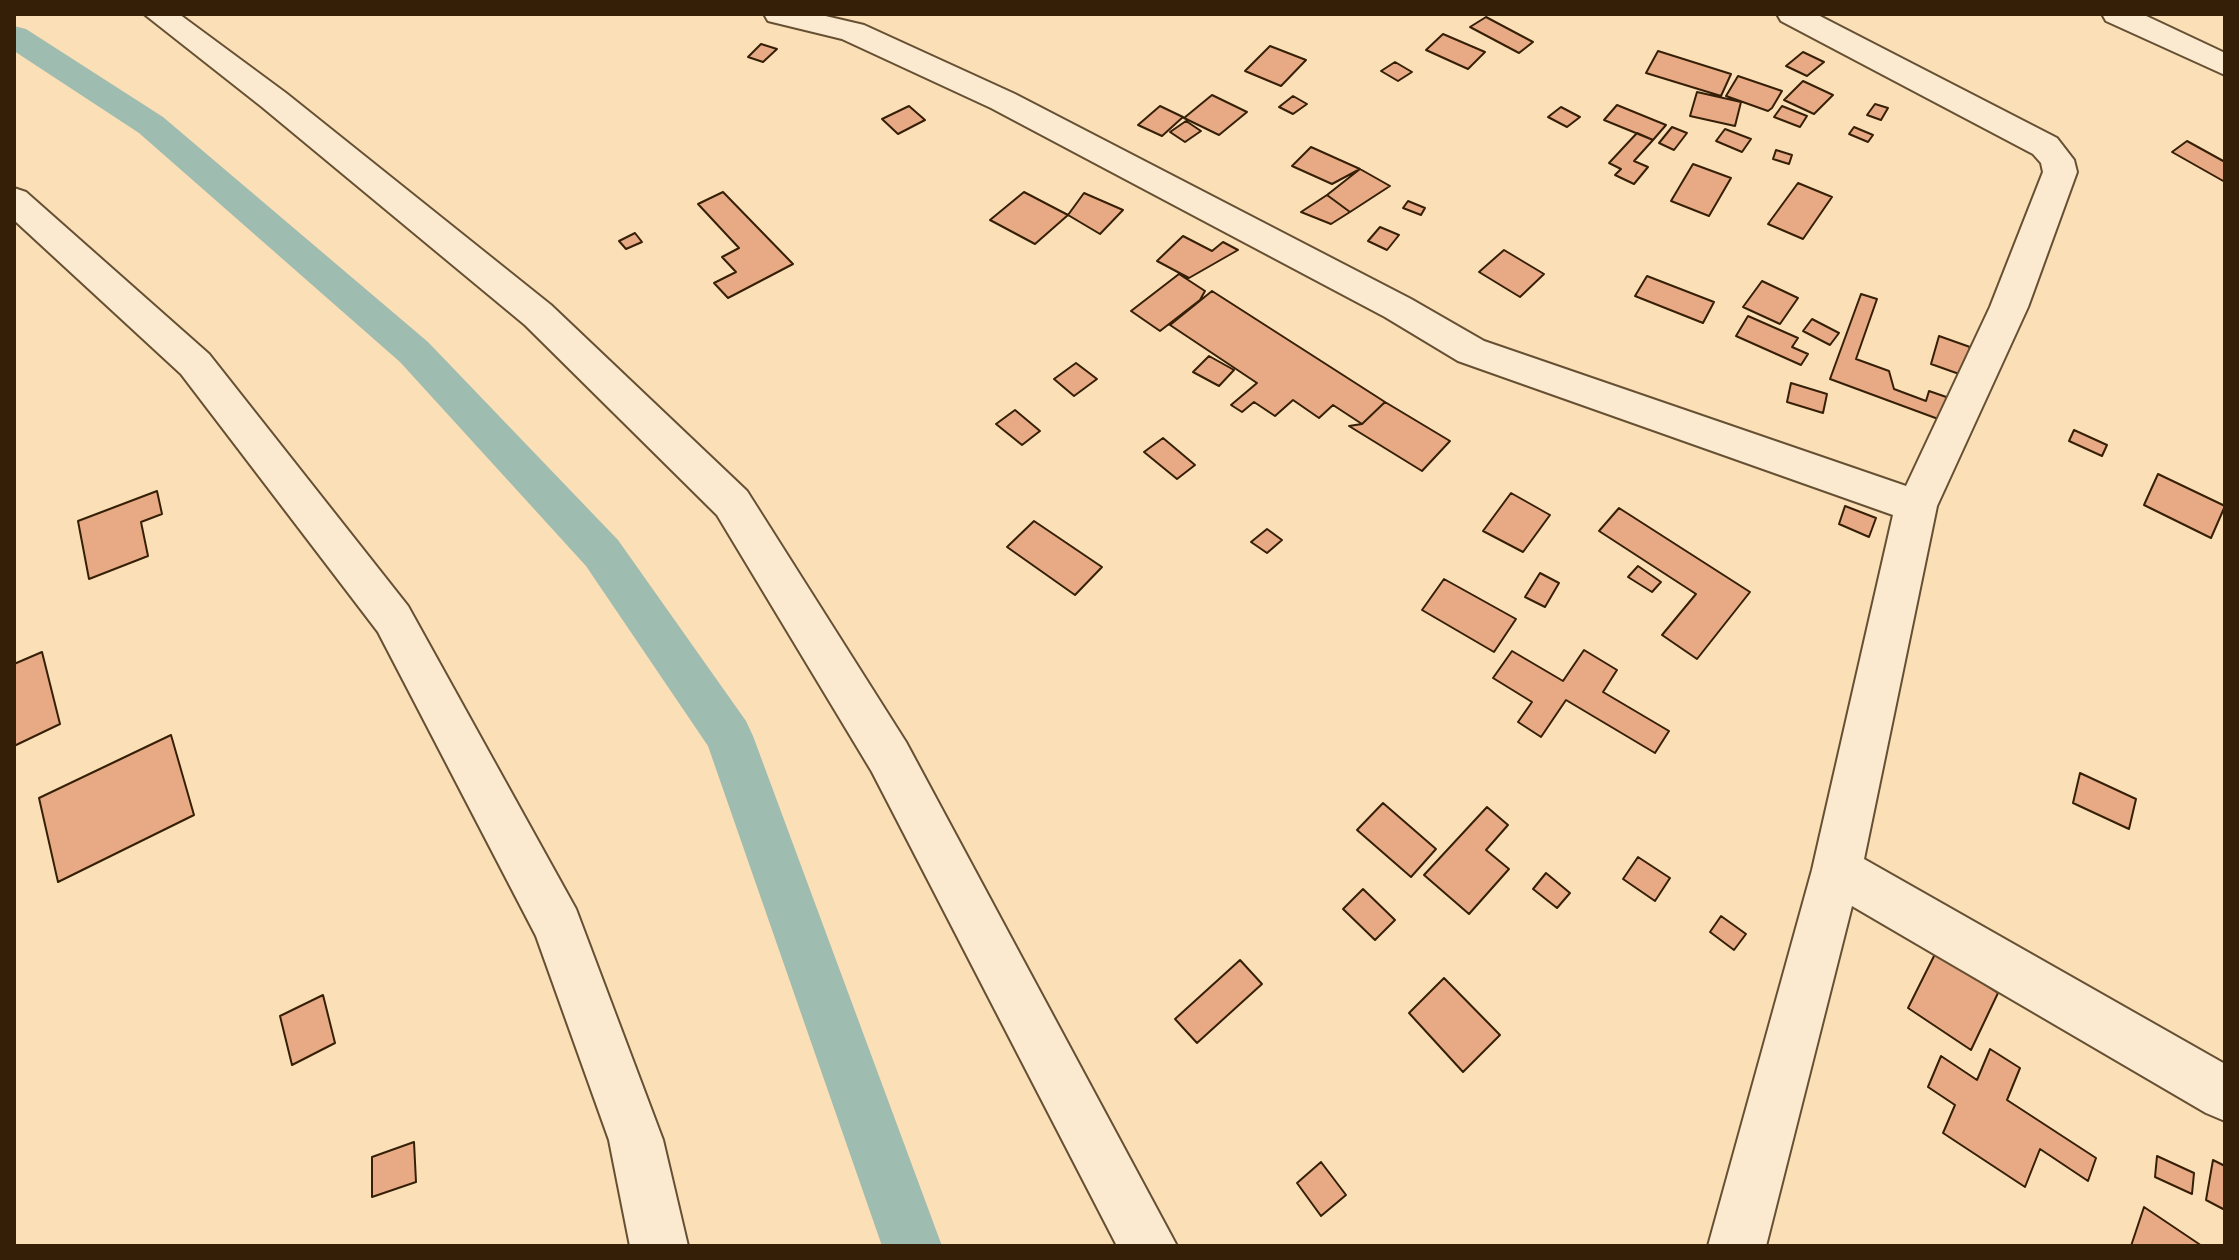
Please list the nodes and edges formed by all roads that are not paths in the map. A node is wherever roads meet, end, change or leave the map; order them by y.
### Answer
1 (159, 14) edge
2 (779, 14) edge
3 (1792, 14) edge
4 (2117, 14) edge
5 (2225, 65) edge
6 (14, 200) edge
7 (1916, 506) junction
8 (1837, 870) junction
9 (2225, 1094) edge
10 (659, 1246) edge
11 (1148, 1246) edge
12 (1737, 1246) edge

1 - 11 street
2 - 7 street
3 - 7 street
4 - 5 street
6 - 10 street
7 - 8 street
8 - 9 street
8 - 12 street

